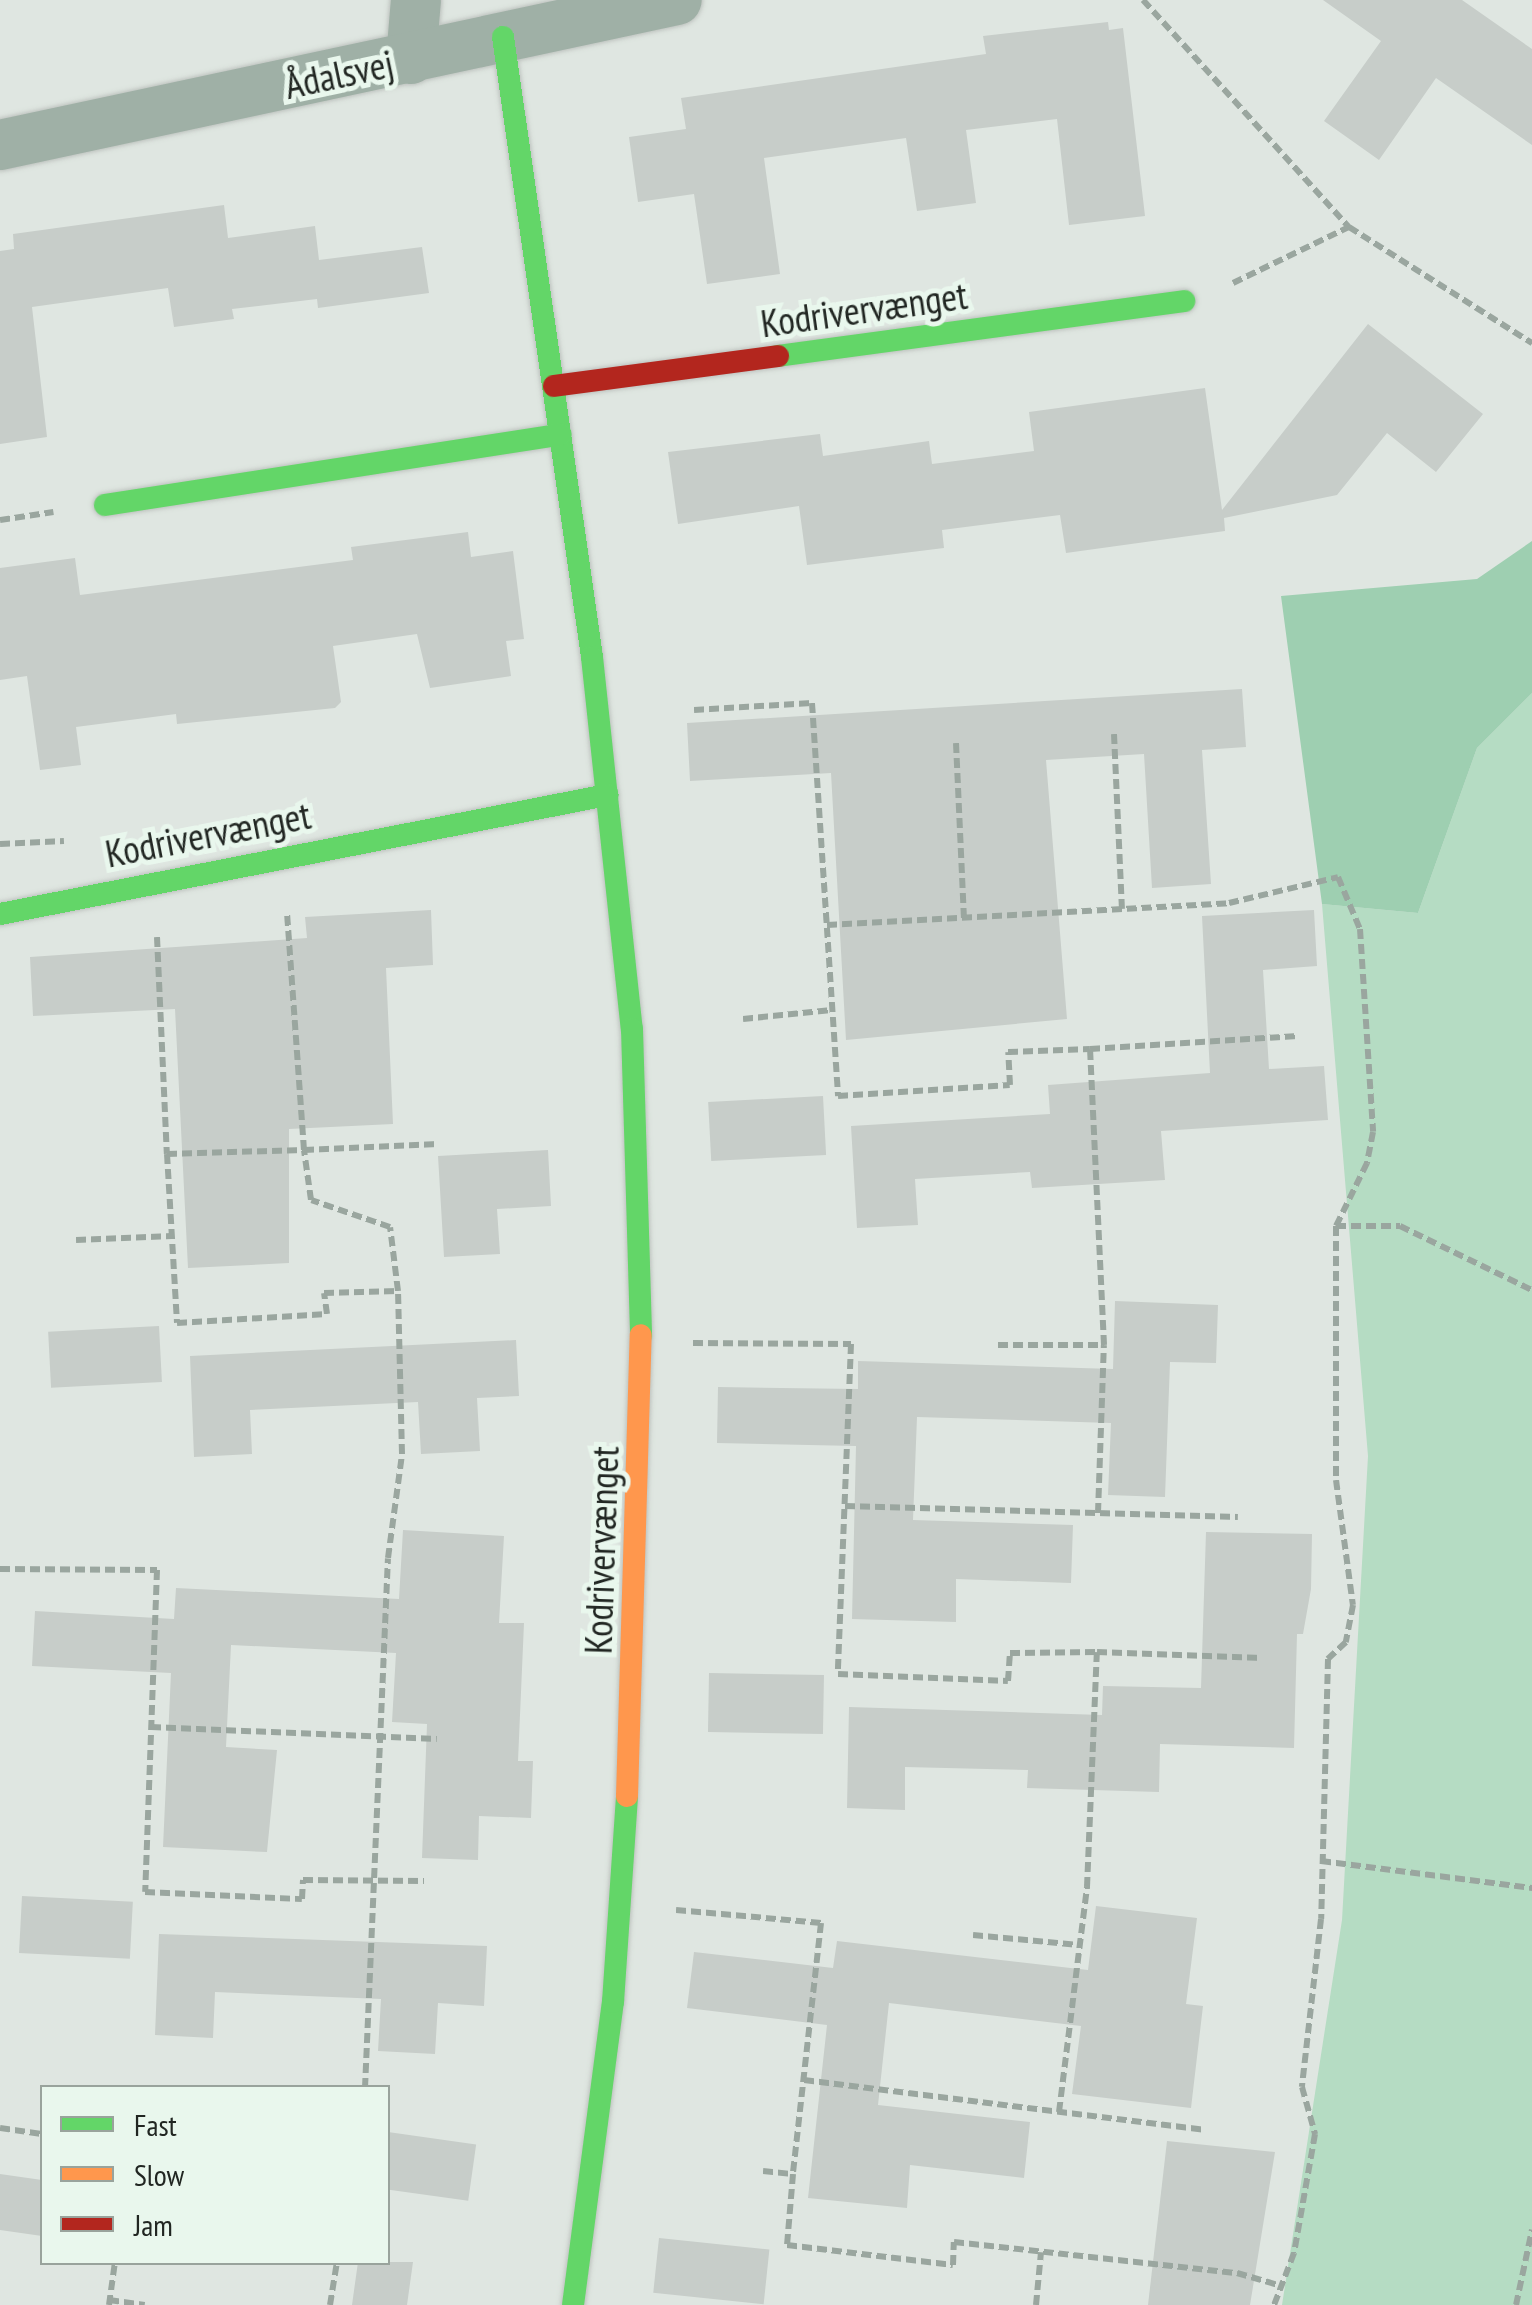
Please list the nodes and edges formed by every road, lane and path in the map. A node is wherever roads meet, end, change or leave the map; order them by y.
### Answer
1 (416, 0) edge
2 (677, 0) edge
3 (1143, 0) edge
4 (503, 36) junction
5 (412, 59) junction
6 (0, 146) edge
7 (1349, 227) junction
8 (1184, 301) joint
9 (1532, 343) edge
10 (554, 386) junction
11 (560, 434) junction
12 (106, 505) dead end
13 (694, 710) dead end
14 (1114, 734) dead end
15 (956, 743) dead end
16 (607, 796) junction
17 (283, 856) junction
18 (1122, 909) junction
19 (0, 914) edge
20 (964, 918) junction
21 (827, 925) junction
22 (157, 937) dead end
23 (832, 1010) junction
24 (743, 1019) dead end
25 (1298, 1036) dead end
26 (1090, 1049) junction
27 (438, 1144) dead end
28 (304, 1150) junction
29 (167, 1154) junction
30 (1336, 1226) junction
31 (172, 1236) junction
32 (76, 1240) dead end
33 (1532, 1290) edge
34 (398, 1291) junction
35 (640, 1342) junction
36 (998, 1344) dead end
37 (1104, 1345) junction
38 (845, 1506) junction
39 (1098, 1513) junction
40 (1238, 1517) dead end
41 (0, 1569) edge
42 (1097, 1652) junction
43 (1262, 1658) dead end
44 (151, 1727) junction
45 (380, 1738) junction
46 (437, 1740) dead end
47 (1321, 1861) junction
48 (424, 1881) dead end
49 (373, 1882) junction
50 (1532, 1888) edge
51 (620, 1906) junction
52 (973, 1934) dead end
53 (1079, 1945) junction
54 (804, 2080) junction
55 (365, 2085) edge
56 (1059, 2112) junction
57 (0, 2128) edge
58 (1204, 2130) dead end
59 (40, 2134) edge
60 (763, 2171) dead end
61 (793, 2174) junction
62 (1532, 2230) edge
63 (1041, 2252) junction
64 (114, 2265) edge
65 (337, 2265) edge
66 (1278, 2286) junction
67 (109, 2302) edge
68 (146, 2305) edge
69 (330, 2305) edge
70 (573, 2305) edge
71 (1036, 2305) edge
72 (1274, 2305) edge
73 (1516, 2305) edge

1 - 5 street
2 - 4 street, Ådalsvej
3 - 7 path
4 - 5 street, Ådalsvej
4 - 10 street, Kodrivervænget
5 - 6 street, Ådalsvej
7 - 8 path
7 - 9 path
8 - 10 street, Kodrivervænget
10 - 11 street, Kodrivervænget
11 - 12 street
11 - 16 street, Kodrivervænget
13 - 21 path
14 - 18 path
15 - 20 path
16 - 17 street, Kodrivervænget
16 - 35 street, Kodrivervænget
17 - 19 street, Kodrivervænget
17 - 28 path
18 - 20 path
18 - 30 path
20 - 21 path
21 - 23 path
22 - 29 path
23 - 24 path
23 - 26 path
25 - 26 path
26 - 37 path
27 - 28 path
28 - 29 path
28 - 34 path
29 - 31 path
30 - 33 path
30 - 47 path
31 - 32 path
31 - 34 path
34 - 45 path
35 - 38 path
35 - 51 street, Kodrivervænget
36 - 37 path
37 - 39 path
38 - 39 path
38 - 42 path
39 - 40 path
41 - 44 path
42 - 43 path
42 - 53 path
44 - 45 path
44 - 49 path
45 - 46 path
45 - 49 path
47 - 50 path
47 - 66 path
48 - 49 path
49 - 55 path
51 - 54 path
51 - 70 street, Kodrivervænget
52 - 53 path
53 - 56 path
54 - 56 path
54 - 61 path
56 - 58 path
57 - 59 path
60 - 61 path
61 - 63 path
62 - 73 path
63 - 66 path
63 - 71 path
64 - 67 path
65 - 69 path
66 - 72 path
67 - 68 path

